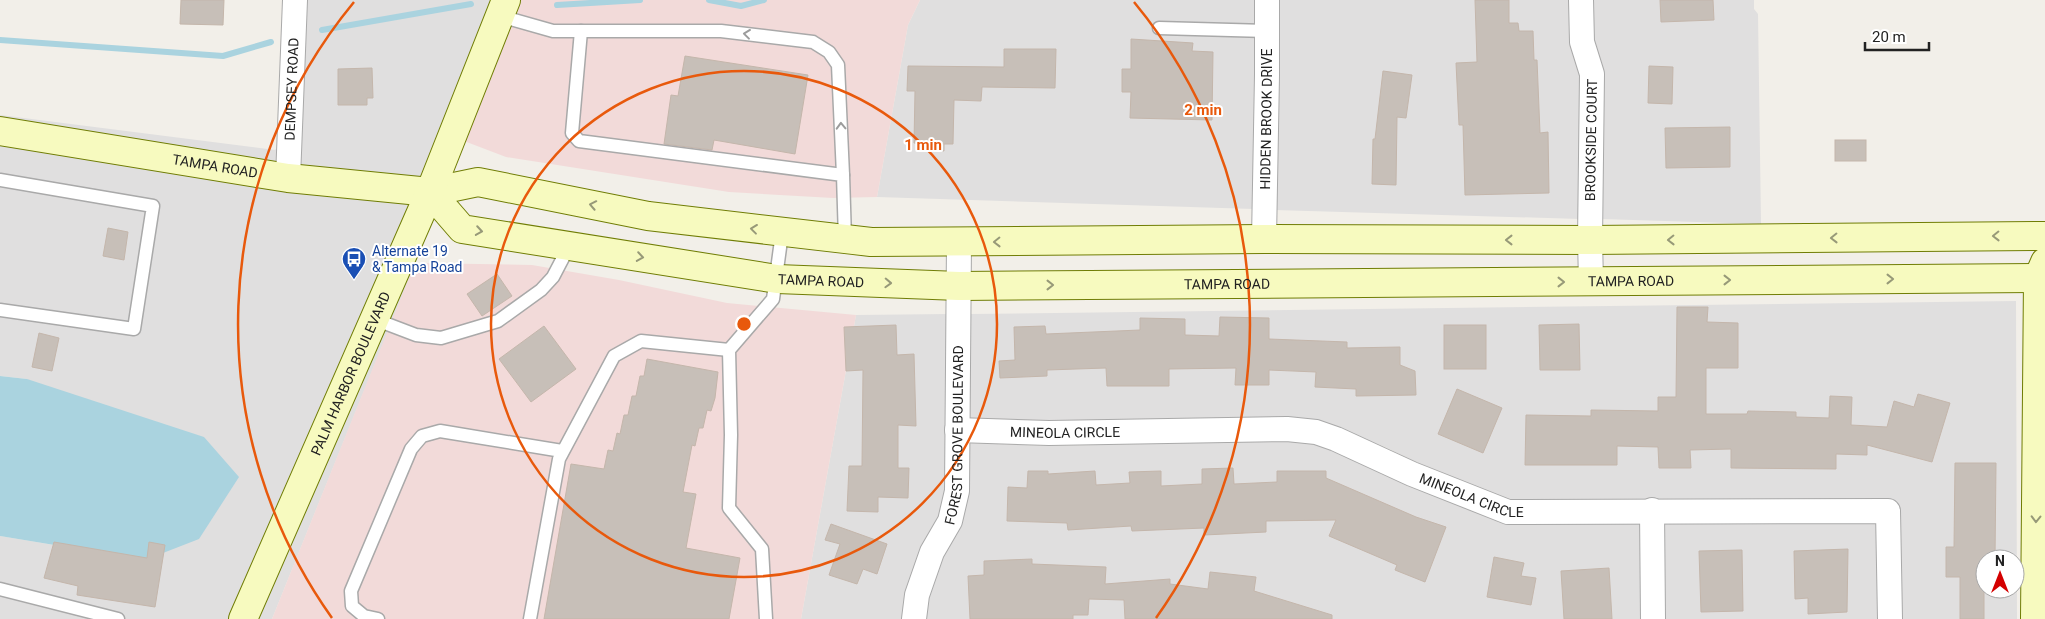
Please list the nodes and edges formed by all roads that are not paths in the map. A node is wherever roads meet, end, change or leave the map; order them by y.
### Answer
1 (295, 0) edge
2 (1267, 0) edge
3 (1581, 0) edge
4 (503, 8) edge
5 (1159, 28) dead end
6 (581, 31) junction
7 (1267, 31) junction
8 (0, 131) edge
9 (843, 175) junction
10 (288, 178) junction
11 (0, 180) edge
12 (430, 192) junction
13 (782, 233) junction
14 (2045, 236) edge
15 (844, 239) junction
16 (1264, 239) junction
17 (1590, 240) junction
18 (959, 242) junction
19 (567, 245) junction
20 (2043, 272) edge
21 (777, 279) junction
22 (1591, 281) junction
23 (959, 286) junction
24 (0, 310) edge
25 (374, 319) junction
26 (729, 350) junction
27 (958, 430) junction
28 (562, 451) junction
29 (1652, 510) junction
30 (0, 589) edge
31 (118, 619) edge
32 (244, 619) edge
33 (378, 619) edge
34 (530, 619) edge
35 (766, 619) edge
36 (914, 619) edge
37 (1653, 619) edge
38 (1890, 619) edge
39 (2035, 619) edge

1 - 10 street, DEMPSEY ROAD
2 - 7 street, HIDDEN BROOK DRIVE
3 - 17 street, BROOKSIDE COURT
4 - 6 lane
4 - 12 main road, PALM HARBOR BOULEVARD
5 - 7 lane
9 -> 6 lane
6 - 9 lane
7 - 16 street, HIDDEN BROOK DRIVE
8 - 10 main road, TAMPA ROAD
9 - 15 lane
10 - 12 main road, TAMPA ROAD
11 - 24 lane
13 -> 12 main road, TAMPA ROAD
12 -> 19 main road, TAMPA ROAD
12 - 25 main road, PALM HARBOR BOULEVARD
13 - 15 main road, TAMPA ROAD
13 - 21 lane
14 -> 17 main road, TAMPA ROAD
15 - 18 main road, TAMPA ROAD
17 -> 16 main road, TAMPA ROAD
16 -> 18 main road, TAMPA ROAD
17 - 22 street, BROOKSIDE COURT
18 - 23 street, FOREST GROVE BOULEVARD
19 -> 21 main road, TAMPA ROAD
19 - 25 lane
22 -> 20 main road, TAMPA ROAD
20 -> 39 main road
21 -> 23 main road, TAMPA ROAD
21 - 26 lane
23 -> 22 main road, TAMPA ROAD
23 - 27 street, FOREST GROVE BOULEVARD
25 - 32 main road, PALM HARBOR BOULEVARD
26 - 28 lane
26 - 35 lane
27 - 29 street, MINEOLA CIRCLE
27 - 36 street, FOREST GROVE BOULEVARD
28 - 33 lane
28 - 34 lane
29 - 37 street
29 - 38 street, MINEOLA CIRCLE
30 - 31 lane

